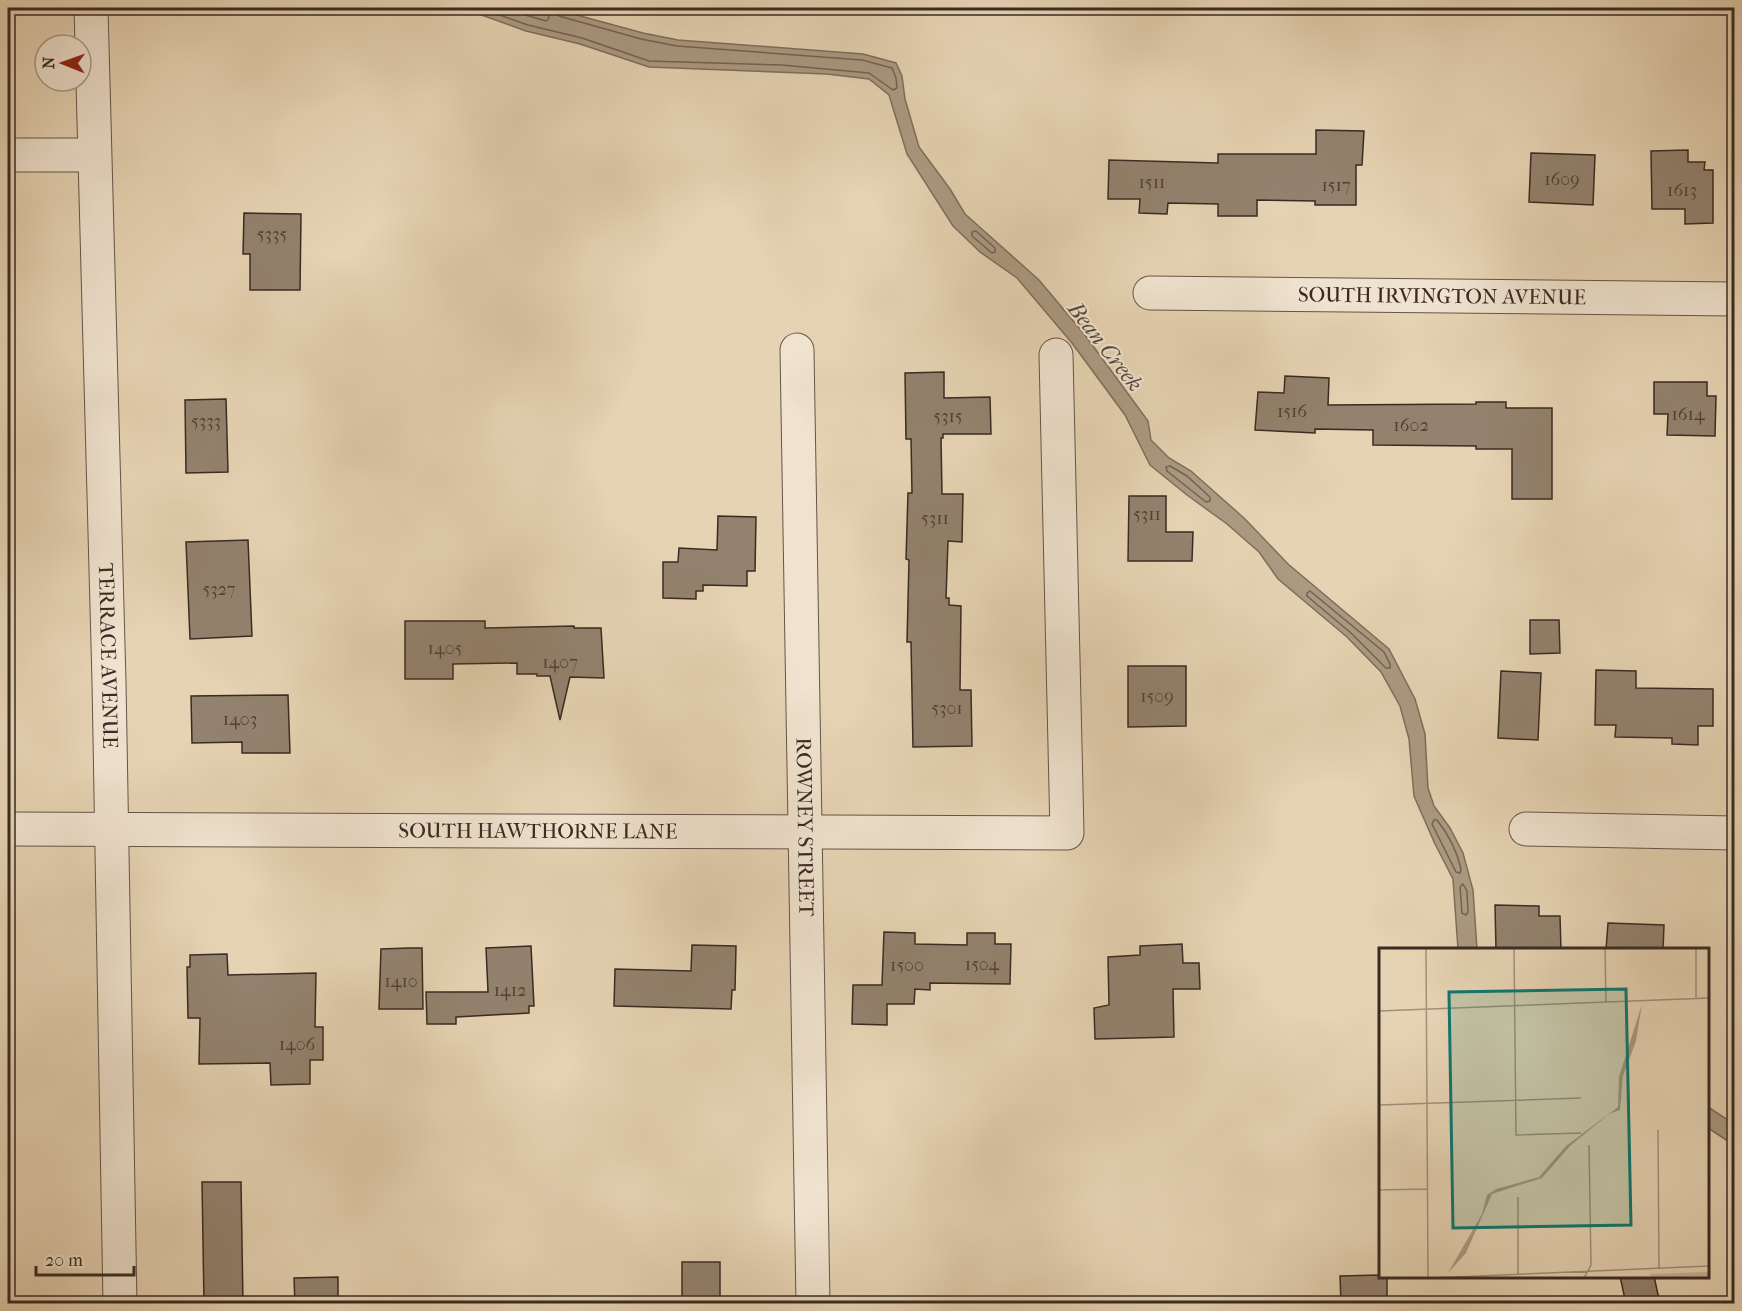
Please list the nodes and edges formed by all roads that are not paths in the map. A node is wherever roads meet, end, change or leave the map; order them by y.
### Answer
1 (90, 8) edge
2 (8, 155) edge
3 (94, 155) junction
4 (1150, 293) dead end
5 (1734, 299) edge
6 (797, 350) dead end
7 (1056, 355) dead end
8 (1527, 828) dead end
9 (8, 829) edge
10 (111, 831) junction
11 (805, 831) junction
12 (1734, 833) edge
13 (120, 1304) edge
14 (813, 1304) edge

1 - 3 street, TERRACE AVENUE
2 - 3 street
3 - 10 street, TERRACE AVENUE
4 - 5 street, SOUTH IRVINGTON AVENUE
6 - 11 street, ROWNEY STREET
7 - 11 street, SOUTH HAWTHORNE LANE
8 - 12 street
9 - 10 street, SOUTH HAWTHORNE LANE
10 - 11 street, SOUTH HAWTHORNE LANE
10 - 13 street, TERRACE AVENUE
11 - 14 street, ROWNEY STREET

